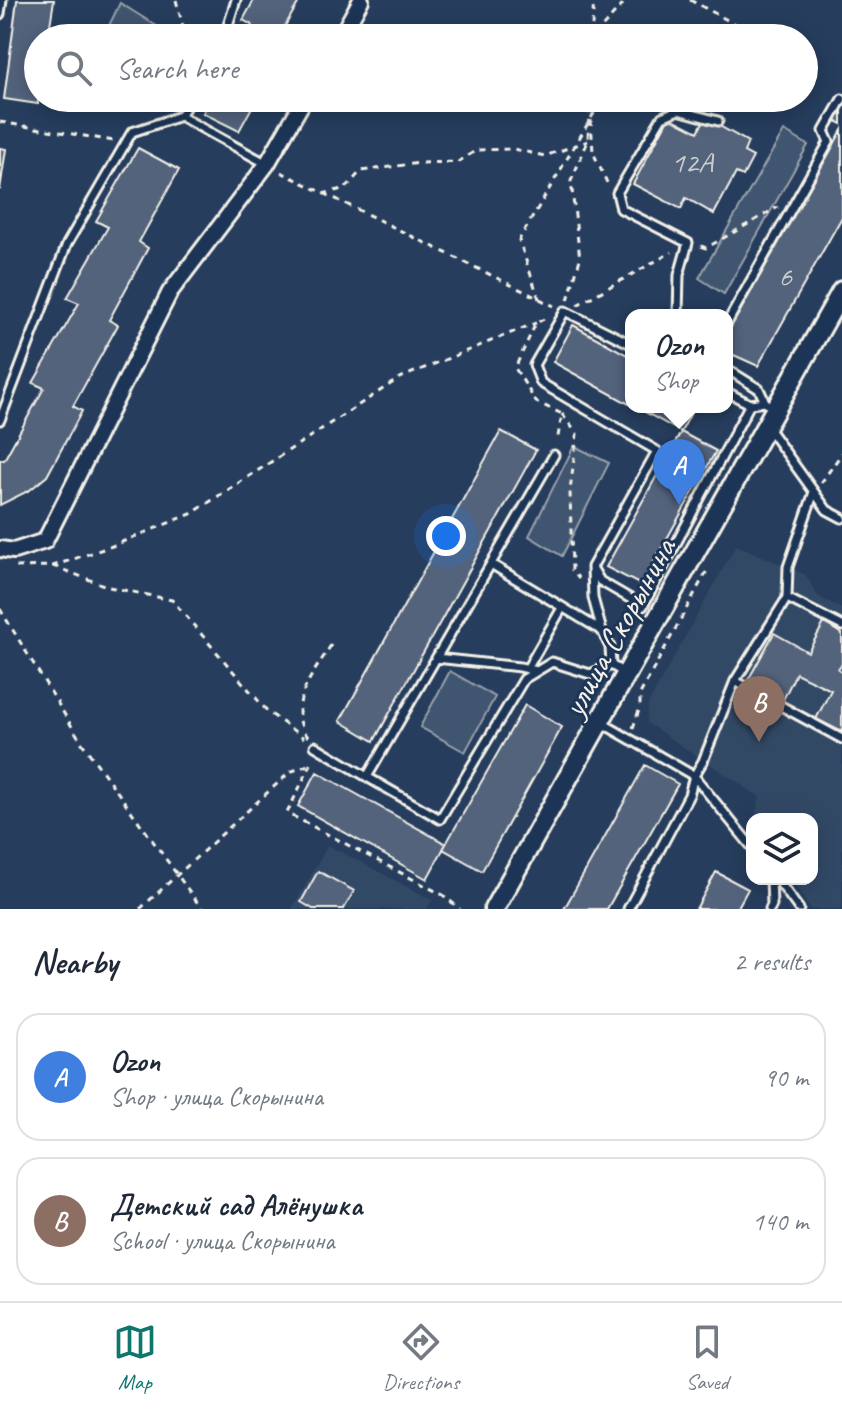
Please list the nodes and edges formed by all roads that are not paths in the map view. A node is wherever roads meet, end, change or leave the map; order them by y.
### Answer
1 (2, 0) edge
2 (236, 0) edge
3 (361, 0) edge
4 (0, 14) edge
5 (228, 24) edge
6 (348, 24) edge
7 (842, 99) edge
8 (182, 112) edge
9 (297, 112) edge
10 (673, 112) edge
11 (685, 112) edge
12 (180, 116) junction
13 (718, 121) road end
14 (267, 164) junction
15 (842, 291) edge
16 (678, 309) edge
17 (733, 312) edge
18 (625, 341) edge
19 (733, 373) edge
20 (733, 395) edge
21 (750, 404) junction
22 (769, 413) junction
23 (0, 420) edge
24 (554, 455) road end
25 (814, 492) junction
26 (842, 518) edge
27 (0, 549) edge
28 (491, 564) junction
29 (592, 567) junction
30 (787, 598) junction
31 (562, 608) junction
32 (842, 626) edge
33 (602, 631) junction
34 (436, 658) junction
35 (611, 665) junction
36 (527, 669) junction
37 (537, 671) junction
38 (628, 675) junction
39 (735, 681) junction
40 (601, 722) junction
41 (842, 739) edge
42 (315, 746) road end
43 (694, 776) junction
44 (367, 777) junction
45 (746, 840) edge
46 (771, 885) edge
47 (781, 885) edge
48 (494, 909) edge
49 (628, 909) edge
50 (770, 909) edge
51 (799, 909) edge

1 - 4 lane
2 - 5 lane
3 - 6 street
7 - 17 lane
8 - 12 lane
9 - 14 street
10 - 16 lane
11 - 13 lane
12 - 14 lane
12 - 23 lane
14 - 27 street
15 - 22 street, улица Скорынина
18 - 29 lane
19 - 22 lane
20 - 21 lane
21 - 22 lane
21 - 29 lane
22 - 25 lane
22 - 38 street, улица Скорынина
24 - 28 lane
25 - 26 lane
25 - 30 lane
28 - 31 lane
28 - 34 lane
29 - 33 lane
30 - 32 lane
30 - 39 lane
31 - 33 lane
31 - 36 lane
33 - 35 lane
34 - 36 lane
34 - 44 lane
35 - 37 lane
35 - 38 lane
36 - 37 lane
37 - 44 lane
38 - 40 street, улица Скорынина
39 - 41 lane
39 - 43 lane
40 - 43 lane
40 - 48 street, улица Скорынина
42 - 44 lane
43 - 45 lane
43 - 49 lane
46 - 50 lane
47 - 51 lane

